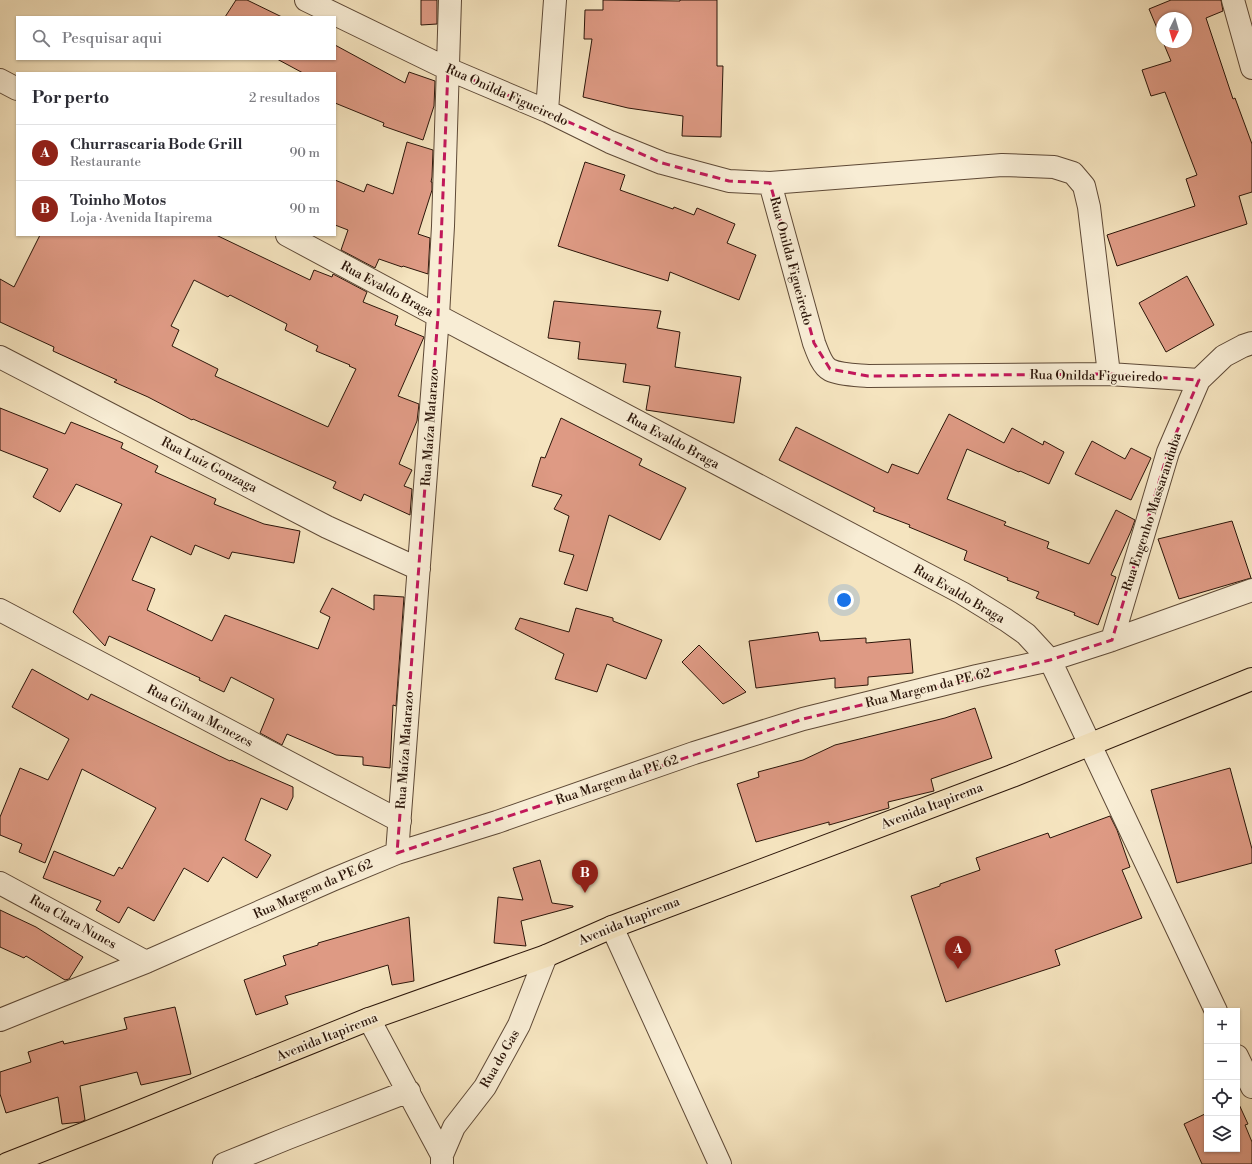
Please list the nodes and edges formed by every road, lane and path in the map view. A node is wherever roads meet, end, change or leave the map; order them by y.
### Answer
1 (306, 0) edge
2 (450, 0) edge
3 (555, 0) edge
4 (1233, 0) edge
5 (1252, 68) edge
6 (448, 69) junction
7 (0, 80) edge
8 (16, 88) edge
9 (547, 111) junction
10 (770, 183) junction
11 (289, 236) edge
12 (438, 316) junction
13 (1252, 343) edge
14 (0, 357) edge
15 (1109, 374) junction
16 (1198, 380) junction
17 (419, 569) junction
18 (1252, 590) edge
19 (0, 610) edge
20 (1112, 640) junction
21 (1050, 660) junction
22 (1252, 679) edge
23 (1090, 745) junction
24 (400, 821) junction
25 (398, 853) junction
26 (0, 883) edge
27 (612, 927) junction
28 (546, 956) junction
29 (146, 962) junction
30 (1215, 1008) edge
31 (369, 1019) junction
32 (0, 1020) edge
33 (1240, 1062) edge
34 (1252, 1088) edge
35 (409, 1091) junction
36 (442, 1160) edge
37 (7, 1164) edge
38 (224, 1164) edge
39 (720, 1164) edge

1 - 6 street, Rua Onilda Figueiredo
2 - 6 street, Rua Maíza Matarazo
3 - 9 street
4 - 5 street
6 - 9 street, Rua Onilda Figueiredo
6 - 12 street, Rua Maíza Matarazo
7 - 8 street
9 - 10 street, Rua Onilda Figueiredo
10 - 15 street, Rua Onilda Figueiredo
10 - 15 street
11 - 12 street, Rua Evaldo Braga
12 - 17 street, Rua Maíza Matarazo
12 - 21 street, Rua Evaldo Braga
13 - 16 street, Rua Engenho Massaranduba
14 - 17 street, Rua Luiz Gonzaga
15 - 16 street, Rua Onilda Figueiredo
16 - 20 street, Rua Engenho Massaranduba
17 - 24 street, Rua Maíza Matarazo
18 - 20 street, Rua Margem da PE 62
19 - 24 street, Rua Gilvan Menezes
20 - 21 street, Rua Margem da PE 62
21 - 23 street, Rua Evaldo Braga
21 - 25 street, Rua Margem da PE 62
22 - 23 main road, Avenida Itapirema
23 - 27 main road, Avenida Itapirema
23 - 30 street, Rua Evaldo Braga
24 - 25 street, Rua Maíza Matarazo
25 - 29 street, Rua Margem da PE 62
26 - 29 street, Rua Clara Nunes
27 - 28 main road, Avenida Itapirema
27 - 39 street
28 - 31 main road, Avenida Itapirema
28 - 36 street, Rua do Gas
29 - 32 street, Rua Margem da PE 62
31 - 35 street, Rua do Gas
31 - 37 main road, Avenida Itapirema
33 - 34 street
35 - 36 street, Rua do Gas
35 - 38 street

